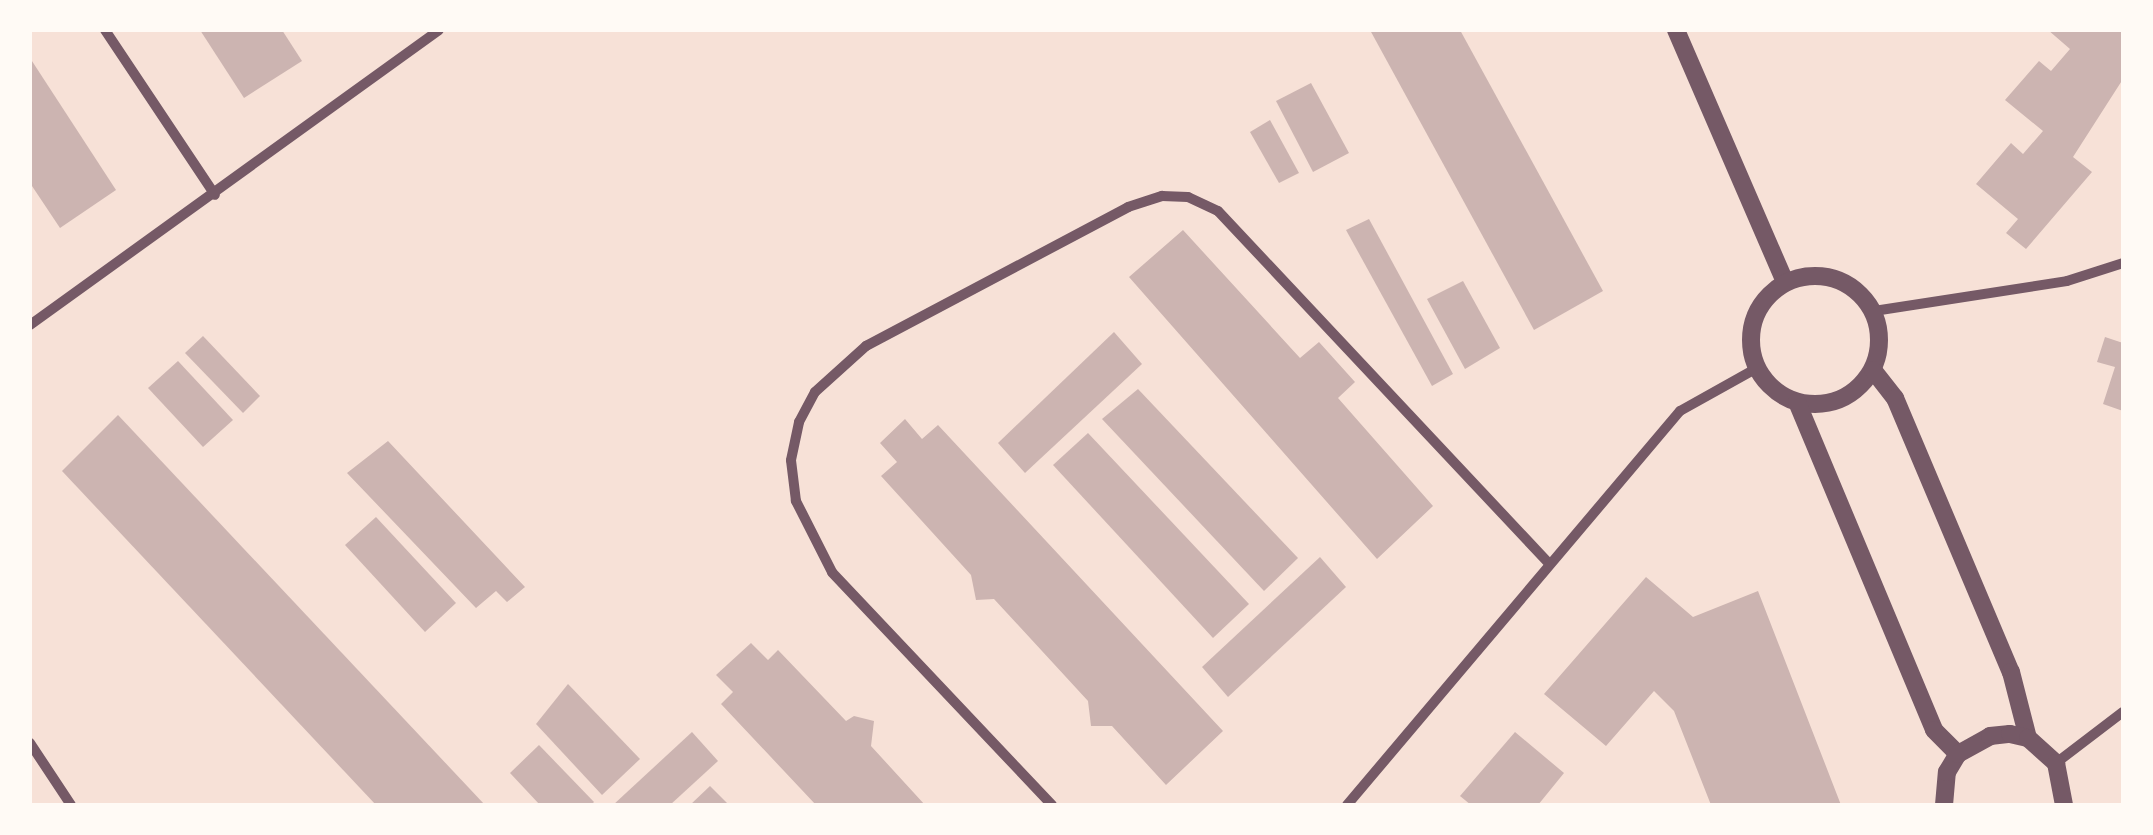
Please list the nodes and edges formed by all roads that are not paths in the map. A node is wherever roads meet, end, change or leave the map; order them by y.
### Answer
1 (106, 30) edge
2 (439, 30) edge
3 (1676, 30) edge
4 (215, 194) junction
5 (2123, 264) edge
6 (1785, 282) junction
7 (1874, 310) junction
8 (30, 324) edge
9 (1757, 368) junction
10 (1873, 370) junction
11 (1796, 402) junction
12 (1548, 563) junction
13 (2123, 712) edge
14 (2028, 738) junction
15 (30, 743) edge
16 (1958, 754) junction
17 (2056, 763) junction
18 (72, 805) edge
19 (1052, 805) edge
20 (1347, 805) edge
21 (1944, 805) edge
22 (2064, 805) edge

1 - 4 street
2 - 4 street
3 - 6 street
4 - 8 street
5 - 7 street
6 - 7 street
6 - 9 street
7 - 10 street
9 - 11 street
9 - 12 street
10 - 11 street
10 - 14 street
11 - 16 street
12 - 19 street
12 - 20 street
13 - 17 street
14 - 16 street
14 - 17 street
15 - 18 street
16 - 21 street
17 - 22 street

